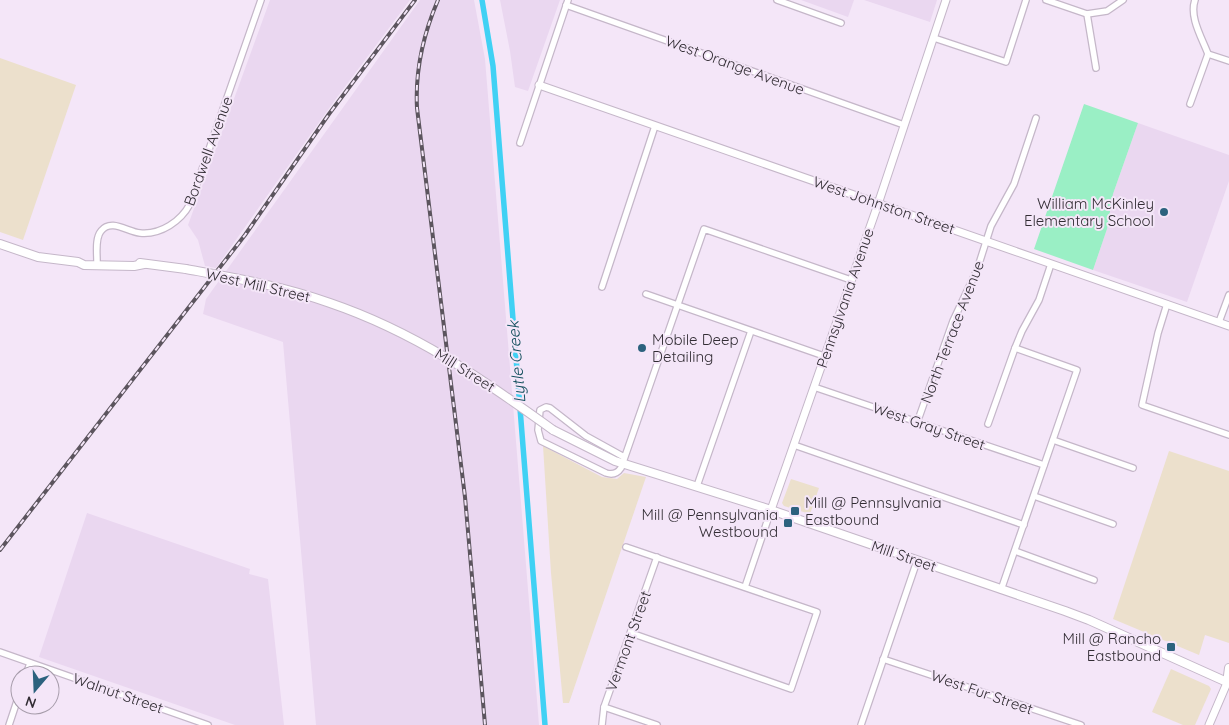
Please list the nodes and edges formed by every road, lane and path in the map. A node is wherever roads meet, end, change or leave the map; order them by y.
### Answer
1 (261, 0) edge
2 (777, 0) edge
3 (946, 0) edge
4 (1026, 0) edge
5 (1046, 0) edge
6 (1123, 0) edge
7 (1195, 0) edge
8 (567, 3) edge
9 (1087, 14) junction
10 (841, 23) dead end
11 (934, 38) junction
12 (1208, 54) junction
13 (1229, 61) edge
14 (1096, 68) dead end
15 (539, 85) junction
16 (1190, 104) dead end
17 (1036, 118) dead end
18 (656, 126) junction
19 (904, 126) junction
20 (520, 143) dead end
21 (878, 204) junction
22 (986, 241) junction
23 (0, 244) edge
24 (97, 261) junction
25 (78, 262) junction
26 (144, 264) junction
27 (1052, 264) junction
28 (852, 280) junction
29 (602, 287) dead end
30 (646, 294) dead end
31 (1229, 295) edge
32 (1167, 304) junction
33 (677, 305) junction
34 (369, 318) joint
35 (1219, 322) junction
36 (1229, 326) edge
37 (751, 331) junction
38 (1015, 348) junction
39 (824, 356) junction
40 (814, 387) junction
41 (917, 422) junction
42 (988, 424) dead end
43 (1229, 435) edge
44 (1052, 440) junction
45 (794, 445) junction
46 (623, 460) junction
47 (1044, 465) junction
48 (1133, 468) dead end
49 (698, 486) junction
50 (1034, 496) junction
51 (771, 510) junction
52 (1114, 524) dead end
53 (1024, 525) junction
54 (626, 547) dead end
55 (1015, 551) junction
56 (657, 557) junction
57 (917, 561) junction
58 (1094, 580) dead end
59 (745, 587) junction
60 (1001, 590) junction
61 (631, 632) junction
62 (0, 652) edge
63 (883, 659) junction
64 (30, 663) joint
65 (1229, 668) edge
66 (1228, 682) edge
67 (604, 706) junction
68 (208, 725) edge
69 (602, 725) edge
70 (657, 725) edge
71 (862, 725) edge
72 (1081, 725) edge
73 (1209, 725) edge

1 - 24 street, Bordwell Avenue
2 - 10 street
3 - 11 street, Pennsylvania Avenue
4 - 11 street
5 - 9 street
6 - 9 street
7 - 12 street
8 - 15 street
8 - 19 street, West Orange Avenue
9 - 14 street
11 - 19 street, Pennsylvania Avenue
12 - 13 street
12 - 16 street
15 - 18 street, West Johnston Street
15 - 20 street
17 - 22 street, North Terrace Avenue
18 - 21 street, West Johnston Street
18 - 29 street
19 - 21 street, Pennsylvania Avenue
21 - 22 street, West Johnston Street
21 - 28 street, Pennsylvania Avenue
22 - 27 street, West Johnston Street
22 - 41 street, North Terrace Avenue
23 - 25 main road, West Mill Street
24 - 25 main road, West Mill Street
24 - 26 main road, West Mill Street
25 - 26 main road, West Mill Street
26 - 34 main road, West Mill Street, bridge
27 - 32 street, West Johnston Street
27 - 38 street
28 - 33 street
28 - 39 street, Pennsylvania Avenue
30 - 33 street
31 - 35 street
32 - 35 street, West Johnston Street
32 - 43 street
33 - 37 street
33 - 46 street
34 - 46 main road, Mill Street, bridge
35 - 36 street, West Johnston Street
37 - 39 street
37 - 49 street
38 - 42 street
38 - 44 street
39 - 40 street, Pennsylvania Avenue
40 - 41 street, West Gray Street
40 - 45 street, Pennsylvania Avenue
41 - 47 street, West Gray Street
44 - 47 street
44 - 48 street
45 - 51 street, Pennsylvania Avenue
45 - 53 street
46 - 46 street
46 - 49 main road, Mill Street
47 - 50 street
49 - 51 main road, Mill Street
50 - 52 street
50 - 53 street
51 - 57 main road, Mill Street
51 - 59 street
53 - 55 street
54 - 56 street
55 - 58 street
55 - 60 street
56 - 59 street
56 - 61 street, Vermont Street
57 - 60 main road, Mill Street
57 - 63 street
59 - 61 street
60 - 66 main road, Mill Street
61 - 67 street, Vermont Street
62 - 64 street, Walnut Street
63 - 71 street
63 - 72 street, West Fur Street
64 - 68 street, Walnut Street
65 - 66 main road
66 - 73 street
67 - 69 street, Vermont Street
67 - 70 street

